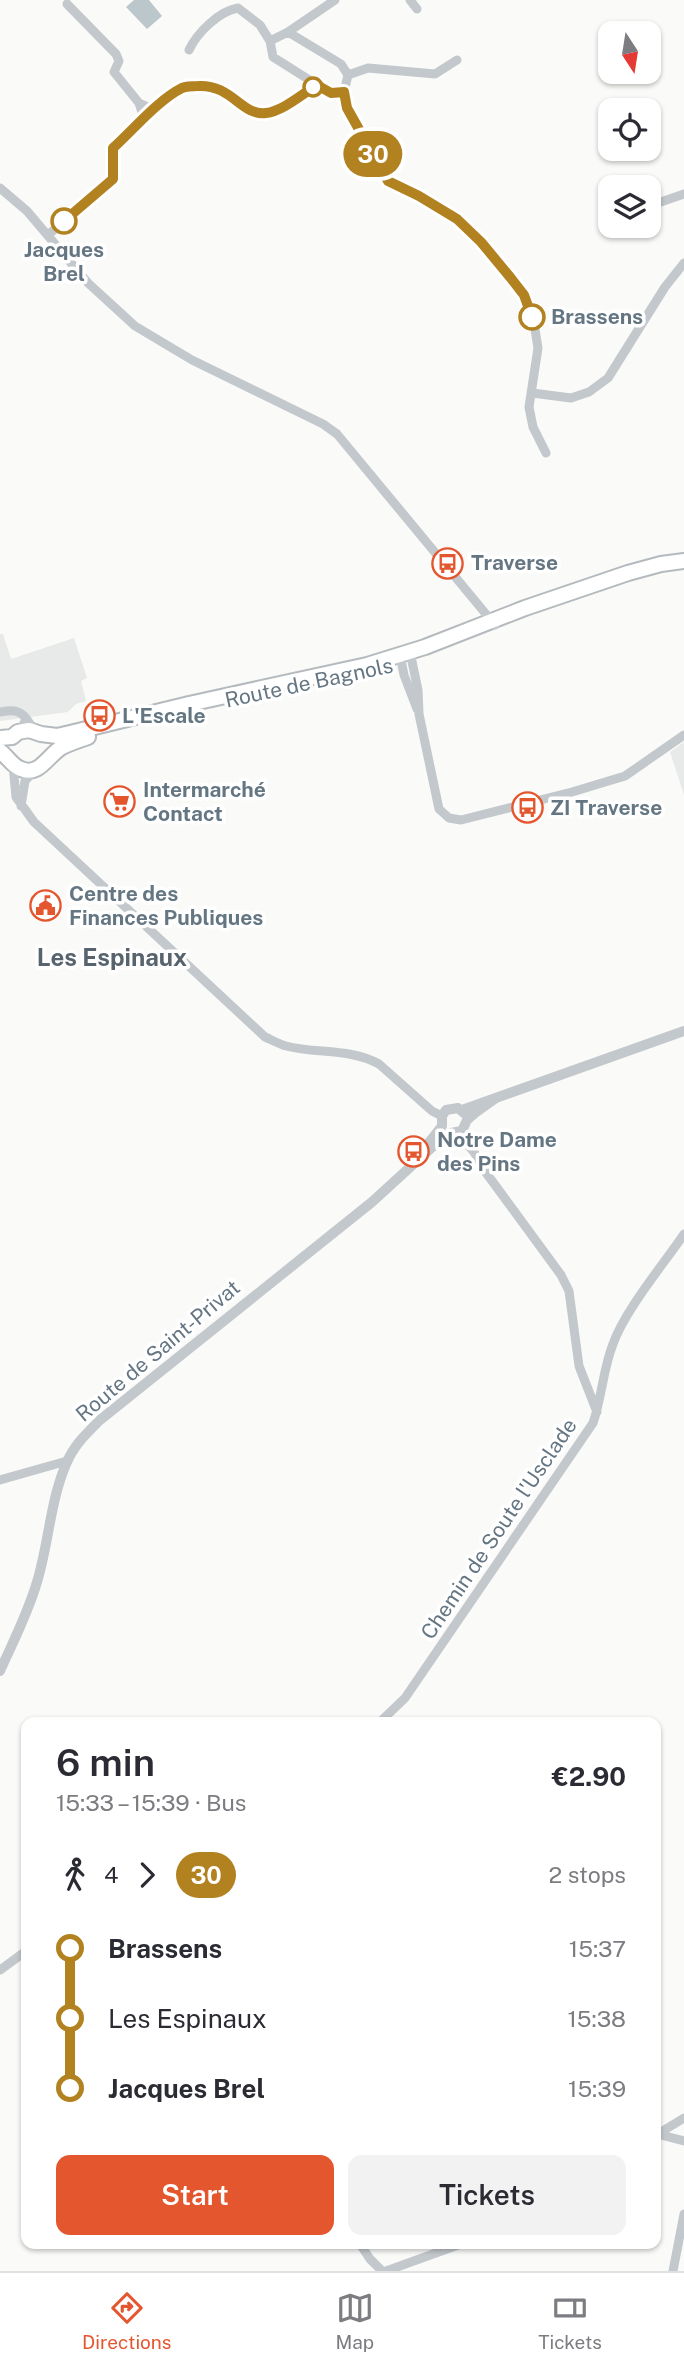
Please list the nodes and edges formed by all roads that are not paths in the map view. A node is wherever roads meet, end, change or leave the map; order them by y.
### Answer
1 (335, 0) edge
2 (410, 0) edge
3 (67, 4) dead end
4 (417, 9) dead end
5 (288, 32) junction
6 (270, 41) junction
7 (189, 50) dead end
8 (457, 60) dead end
9 (348, 75) junction
10 (317, 85) junction
11 (344, 92) junction
12 (139, 103) junction
13 (155, 110) junction
14 (144, 119) junction
15 (0, 188) edge
16 (684, 194) edge
17 (661, 202) edge
18 (48, 235) junction
19 (684, 263) edge
20 (532, 393) junction
21 (546, 453) dead end
22 (684, 561) edge
23 (494, 623) junction
24 (406, 658) junction
25 (0, 712) edge
26 (26, 718) junction
27 (129, 722) junction
28 (38, 732) junction
29 (684, 735) edge
30 (8, 737) edge
31 (0, 751) edge
32 (48, 757) junction
33 (12, 763) junction
34 (35, 770) junction
35 (21, 806) junction
36 (684, 1031) edge
37 (454, 1122) junction
38 (684, 1234) edge
39 (597, 1412) junction
40 (67, 1461) junction
41 (0, 1480) edge
42 (0, 1671) edge
43 (385, 1717) edge
44 (21, 1955) edge
45 (0, 1970) edge
46 (684, 2118) edge
47 (661, 2132) edge
48 (661, 2136) edge
49 (684, 2141) edge
50 (684, 2214) edge
51 (363, 2249) edge
52 (447, 2249) edge
53 (384, 2271) edge
54 (673, 2271) edge

1 - 5 street
2 - 4 street
3 - 12 street
5 - 6 street
5 - 9 street
6 - 7 street
6 - 10 street
8 - 9 street
9 - 11 street
10 - 11 street
10 - 13 street
11 - 20 street
12 - 13 street
12 - 14 street
13 - 14 street
14 - 18 street
15 - 18 street
16 - 17 street
18 - 23 street
19 - 20 street
20 - 21 street
22 - 23 main road, Route de Bagnols
23 - 24 main road, Route de Bagnols
24 - 27 main road, Route de Bagnols
24 - 29 street
25 - 26 street
26 - 28 street
26 - 30 street
27 - 28 main road
27 - 32 main road
28 - 30 main road
28 - 32 main road
30 - 33 main road
31 - 33 main road
32 - 34 main road
33 - 34 main road
33 - 35 street
34 - 35 street
35 - 37 street
36 - 37 street, Route de Saint-Privat
37 - 39 street
37 - 40 street, Route de Saint-Privat
38 - 39 street, Chemin de Soute l'Usclade
39 - 43 street, Chemin de Soute l'Usclade
40 - 41 street
40 - 42 street, Route de Saint-Privat
44 - 45 street
46 - 47 street
48 - 49 street
50 - 54 street
51 - 53 street
52 - 53 street

